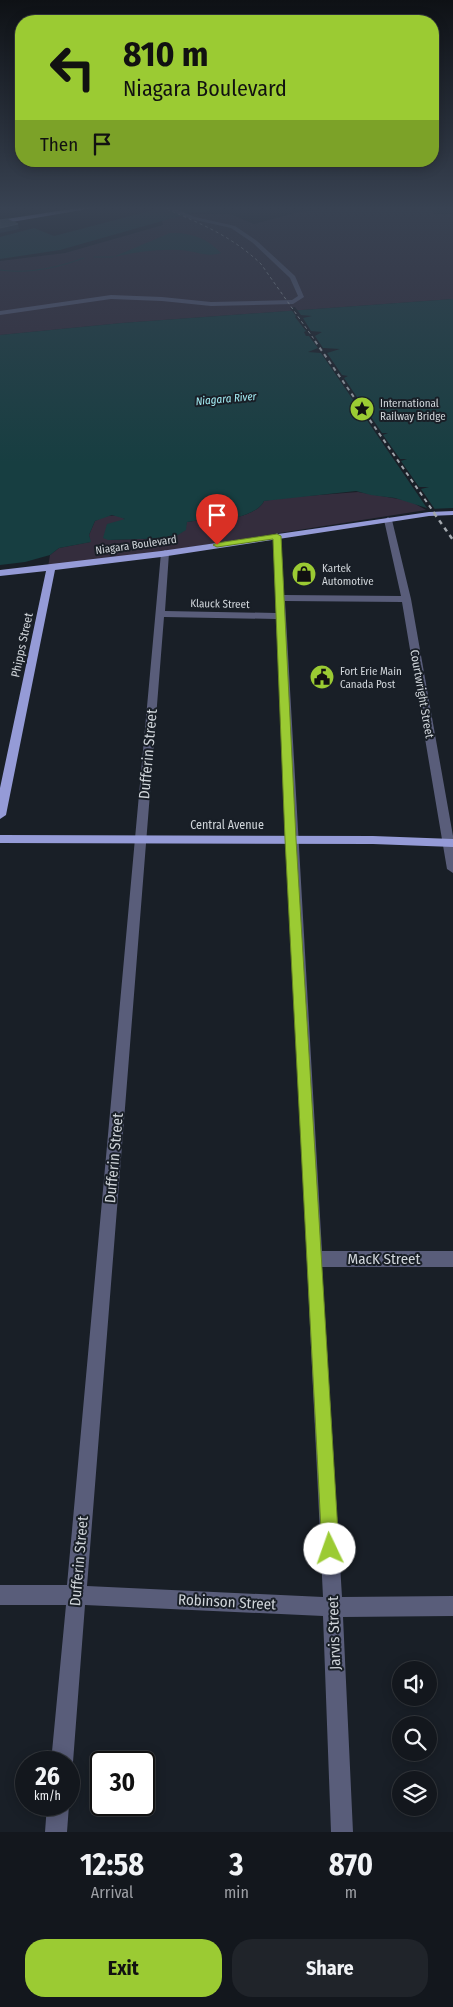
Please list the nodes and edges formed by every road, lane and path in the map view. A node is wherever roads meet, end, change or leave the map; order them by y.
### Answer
1 (299, 292) edge
2 (0, 313) edge
3 (453, 514) edge
4 (388, 520) junction
5 (277, 536) junction
6 (165, 553) junction
7 (52, 568) junction
8 (0, 573) edge
9 (280, 598) junction
10 (406, 599) junction
11 (160, 614) junction
12 (280, 616) junction
13 (0, 815) edge
14 (141, 838) junction
15 (0, 839) edge
16 (291, 839) junction
17 (451, 843) edge
18 (453, 868) edge
19 (315, 1259) junction
20 (453, 1259) edge
21 (76, 1595) junction
22 (0, 1596) edge
23 (453, 1606) edge
24 (333, 1607) junction
25 (63, 1751) edge
26 (57, 1816) edge
27 (56, 1832) edge
28 (342, 1832) edge

1 - 2 street
3 - 4 main road, Niagara Boulevard
4 - 5 main road, Niagara Boulevard
4 - 10 street, Courtwright Street
5 - 6 main road, Niagara Boulevard
5 - 9 street, Jarvis Street
6 - 7 main road, Niagara Boulevard
6 - 11 street, Dufferin Street
7 - 8 main road, Niagara Boulevard
7 - 13 main road, Phipps Street
9 - 10 street
9 - 12 street, Jarvis Street
10 - 17 street, Courtwright Street
11 - 12 street, Klauck Street
11 - 14 street, Dufferin Street
12 - 16 street, Jarvis Street
14 - 15 main road, Central Avenue
14 - 16 main road, Central Avenue
14 - 21 street, Dufferin Street
16 - 17 main road, Central Avenue
16 - 19 street, Jarvis Street
17 - 18 street, Courtwright Street
19 - 20 street, MacK Street
19 - 24 street, Jarvis Street
21 - 22 street, Robinson Street
21 - 24 street, Robinson Street
21 - 25 street, Dufferin Street
23 - 24 street, Robinson Street
24 - 28 street, Jarvis Street
26 - 27 street

